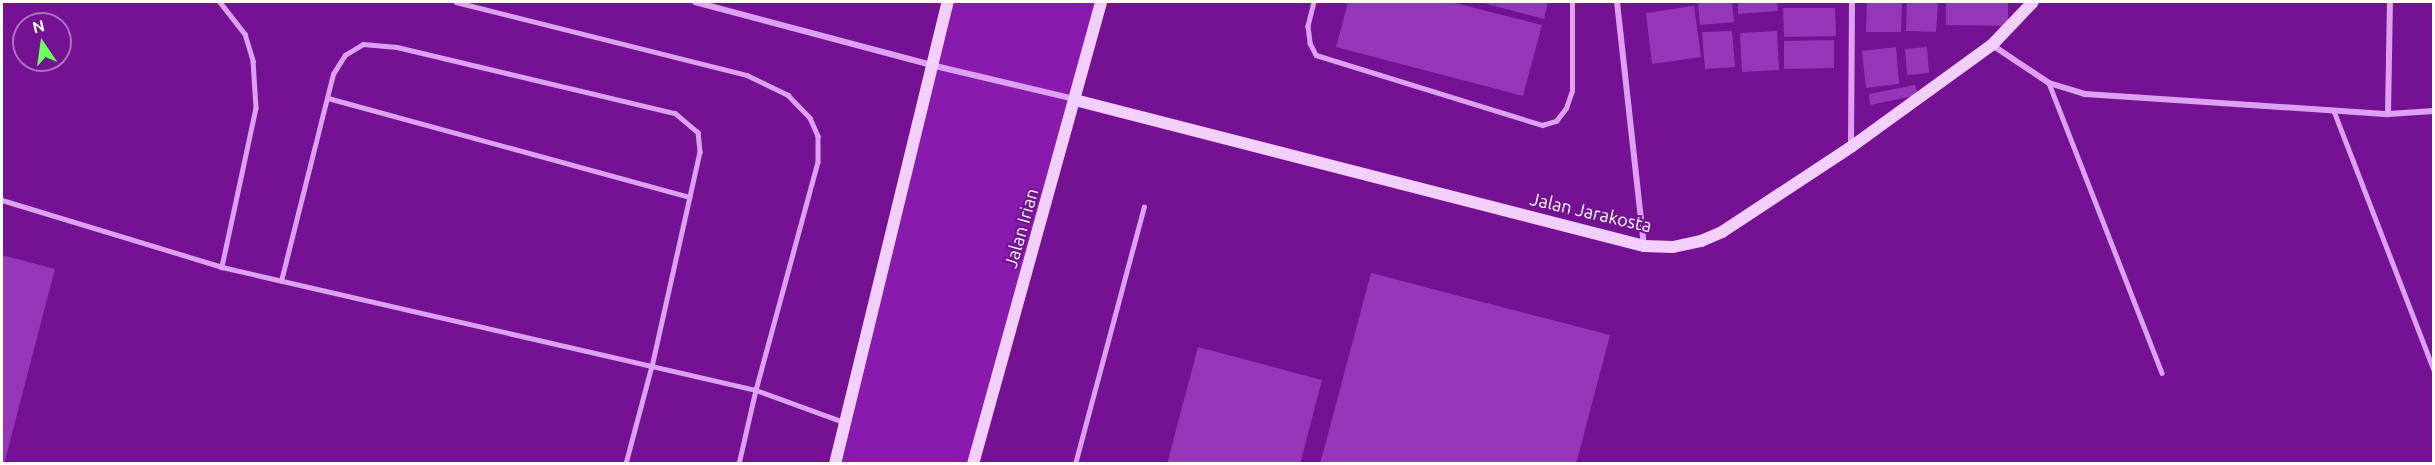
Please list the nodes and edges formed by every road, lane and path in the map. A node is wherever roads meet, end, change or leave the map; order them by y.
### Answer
1 (220, 2) edge
2 (456, 2) edge
3 (695, 2) edge
4 (948, 2) edge
5 (1101, 2) edge
6 (1314, 2) edge
7 (1572, 2) edge
8 (1617, 2) edge
9 (1852, 2) edge
10 (2033, 2) edge
11 (2390, 2) edge
12 (1992, 45) junction
13 (931, 65) junction
14 (2049, 83) junction
15 (328, 98) junction
16 (1075, 100) junction
17 (2334, 111) junction
18 (2433, 111) edge
19 (2388, 114) junction
20 (1851, 147) junction
21 (690, 196) junction
22 (2, 200) edge
23 (1144, 207) dead end
24 (1644, 246) junction
25 (222, 267) junction
26 (281, 281) junction
27 (652, 366) junction
28 (2433, 370) edge
29 (2162, 373) dead end
30 (756, 390) junction
31 (846, 423) junction
32 (626, 464) edge
33 (739, 464) edge
34 (836, 464) edge
35 (973, 464) edge
36 (1075, 464) edge

1 - 25 lane
2 - 30 lane
3 - 13 street
4 - 13 street
5 - 16 street, Jalan Irian
6 - 7 lane
8 - 24 street
9 - 20 street
10 - 12 street, Jalan Jarakosta
11 - 19 street
12 - 14 street
12 - 20 street, Jalan Jarakosta
13 - 16 street
13 - 31 street
14 - 17 street
14 - 29 lane
15 - 21 lane
15 - 21 lane
15 - 26 lane
16 - 24 street, Jalan Jarakosta
16 - 35 street, Jalan Irian
17 - 19 street
17 - 28 lane
18 - 19 street
20 - 24 street, Jalan Jarakosta
21 - 27 lane
22 - 25 lane
23 - 36 lane
25 - 26 lane
26 - 27 lane
27 - 30 lane
27 - 32 lane
30 - 31 lane
30 - 33 lane
31 - 34 street

